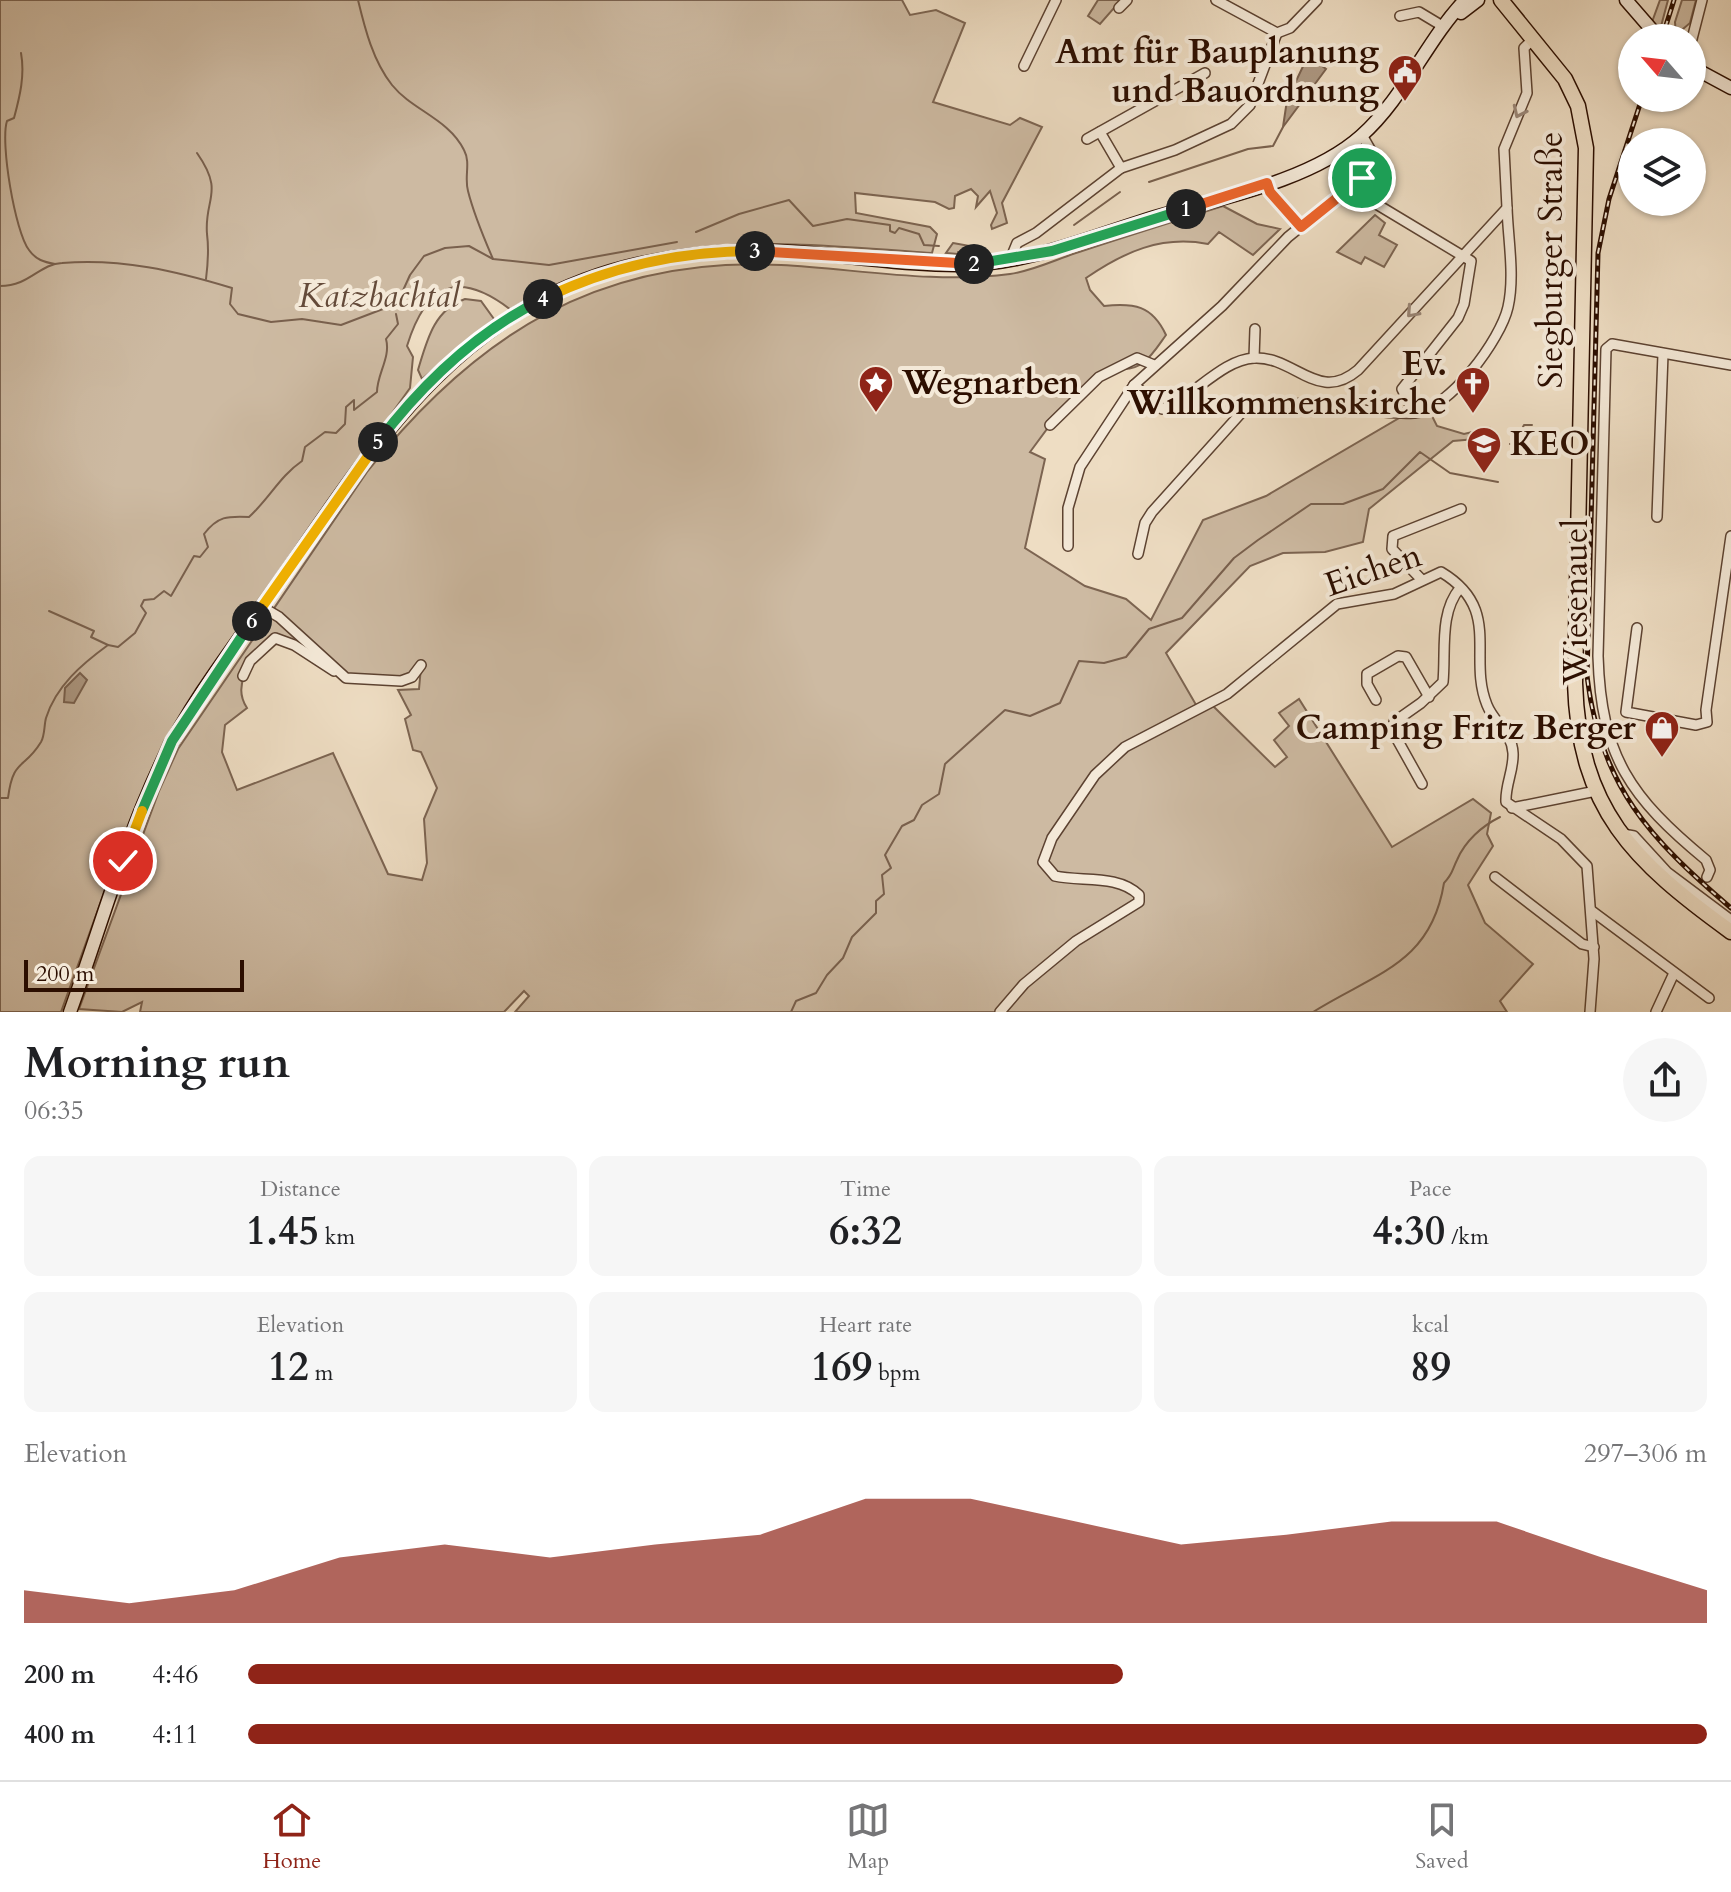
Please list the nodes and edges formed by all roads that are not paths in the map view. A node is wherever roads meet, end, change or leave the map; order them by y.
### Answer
1 (1056, 0) edge
2 (1127, 0) edge
3 (1216, 0) edge
4 (1465, 0) edge
5 (1478, 0) edge
6 (1488, 0) edge
7 (1501, 0) edge
8 (1626, 0) edge
9 (1702, 0) edge
10 (1314, 2) edge
11 (1119, 8) dead end
12 (1400, 16) dead end
13 (1446, 24) junction
14 (1647, 24) edge
15 (1696, 24) edge
16 (1521, 28) junction
17 (1277, 33) junction
18 (1533, 39) junction
19 (1024, 66) dead end
20 (1205, 73) dead end
21 (1706, 75) edge
22 (1731, 88) edge
23 (1100, 132) junction
24 (1362, 135) junction
25 (1087, 139) dead end
26 (1121, 168) junction
27 (1267, 183) junction
28 (1368, 199) dead end
29 (1507, 208) junction
30 (1301, 227) junction
31 (1465, 255) junction
32 (1010, 260) junction
33 (1255, 329) dead end
34 (1663, 354) junction
35 (1254, 358) junction
36 (1154, 365) junction
37 (1731, 365) edge
38 (1323, 383) junction
39 (1134, 385) junction
40 (1323, 404) junction
41 (1414, 413) junction
42 (1050, 425) dead end
43 (1461, 509) dead end
44 (1657, 517) dead end
45 (1731, 536) edge
46 (1068, 546) dead end
47 (1138, 554) dead end
48 (1421, 579) junction
49 (1460, 588) junction
50 (262, 607) junction
51 (1637, 628) dead end
52 (421, 665) dead end
53 (340, 675) junction
54 (243, 676) dead end
55 (1429, 697) junction
56 (1376, 700) dead end
57 (1422, 784) dead end
58 (1596, 791) junction
59 (1515, 811) junction
60 (1620, 834) junction
61 (1495, 877) dead end
62 (1707, 877) dead end
63 (1592, 911) junction
64 (1731, 920) edge
65 (1731, 932) edge
66 (1594, 947) junction
67 (1674, 973) junction
68 (1709, 998) dead end
69 (70, 1012) edge
70 (1000, 1012) edge
71 (1590, 1012) edge
72 (1656, 1012) edge

1 - 19 street
2 - 11 street
3 - 17 street
4 - 13 main road
5 - 13 main road
6 - 16 main road, Siegburger Straße
7 - 16 main road, Siegburger Straße
8 - 14 main road
9 - 15 street
10 - 17 street
12 - 13 street
13 - 24 main road
16 - 18 main road, Siegburger Straße
17 - 26 street
18 -> 29 street
18 - 58 main road, Siegburger Straße
20 - 23 street
21 - 22 main road
23 - 25 street
23 - 26 street
24 - 27 main road
24 - 30 street
26 - 32 street
27 - 30 street
27 - 32 main road
28 - 31 street
29 - 31 street
29 - 41 street
30 - 36 street
31 -> 38 street
31 - 41 street
32 - 50 main road
33 - 35 street
34 - 37 street, Wiesenauel
34 - 44 street
34 - 62 street, Wiesenauel
35 - 38 street
35 - 39 street
36 - 39 street
36 - 42 street
38 - 40 street
39 - 46 street
40 - 41 street
40 - 47 street
43 - 48 street
45 - 51 street
48 - 49 street, Eichen
48 - 70 street, Eichen
49 - 55 street
49 - 59 street, Eichen
50 - 53 street
50 - 69 main road
52 - 53 street
53 - 54 street
55 - 56 street
55 - 57 street
58 - 59 street
58 - 60 main road, Siegburger Straße
59 - 63 street
60 - 64 street
60 - 65 main road, Siegburger Straße
61 - 66 street
63 - 66 street
63 - 67 street
66 - 71 street
67 - 68 street
67 - 72 street

